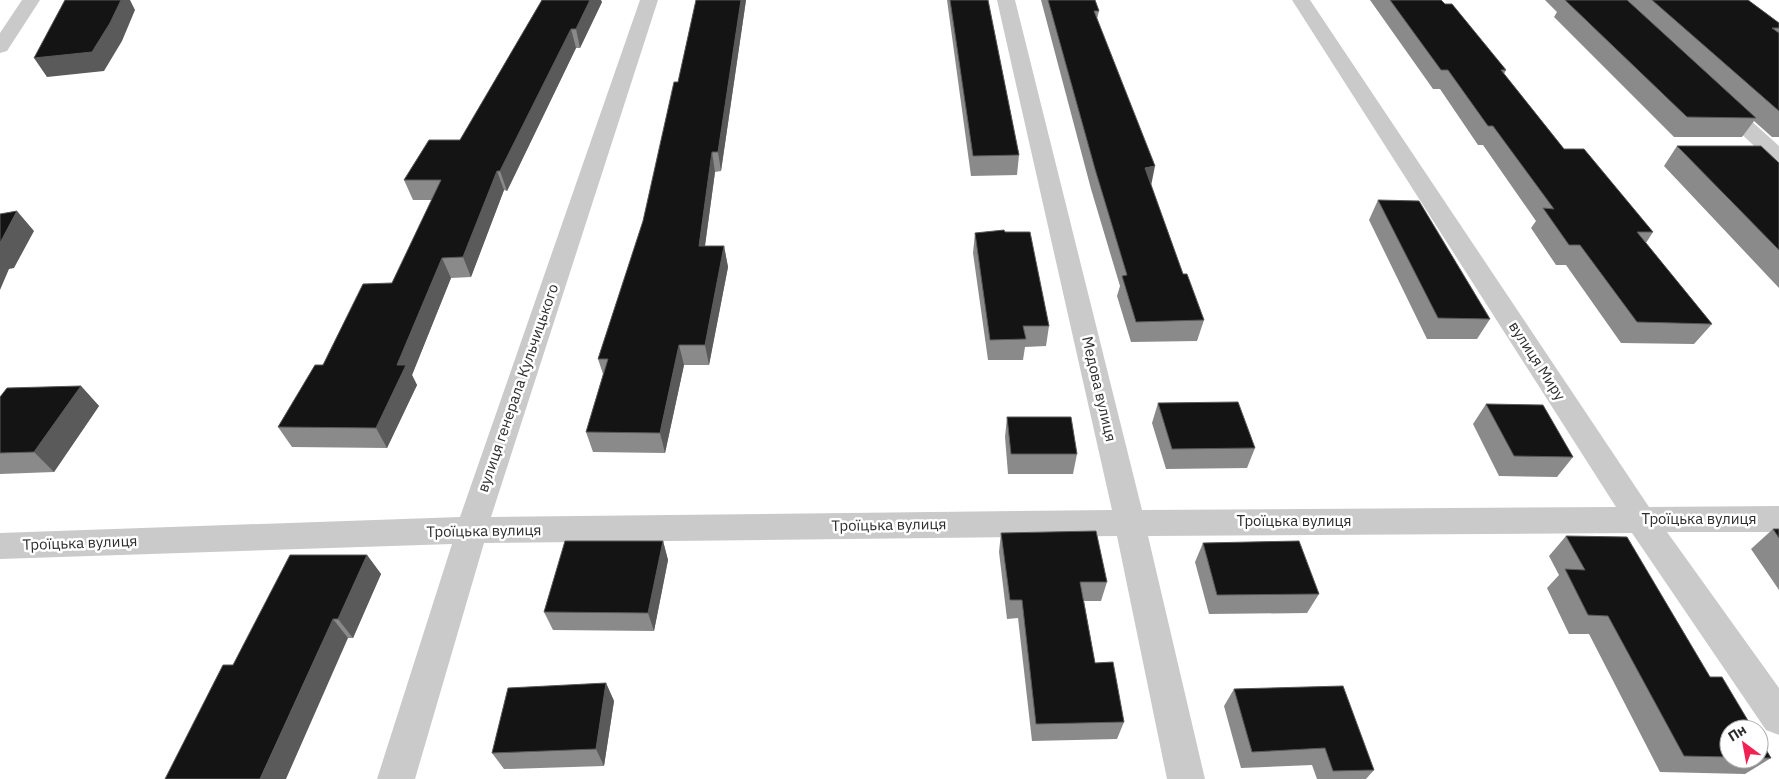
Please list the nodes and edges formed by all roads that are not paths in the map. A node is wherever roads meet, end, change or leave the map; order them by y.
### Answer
1 (31, 0) edge
2 (649, 0) edge
3 (1006, 0) edge
4 (1301, 0) edge
5 (0, 47) edge
6 (1708, 92) edge
7 (1779, 157) edge
8 (1640, 519) junction
9 (1779, 519) edge
10 (1130, 522) junction
11 (471, 530) junction
12 (0, 546) edge
13 (1779, 718) edge
14 (396, 779) edge
15 (1186, 779) edge

1 - 5 street
2 - 11 street, вулиця генерала Кульчицького
3 - 10 street, Медова вулиця
4 - 8 street, вулиця Миру
6 - 7 street
8 - 9 street, Троїцька вулиця
8 - 10 street, Троїцька вулиця
8 - 13 street, вулиця Миру
10 - 11 street, Троїцька вулиця
10 - 15 street, Медова вулиця
11 - 12 street, Троїцька вулиця
11 - 14 street, вулиця генерала Кульчицького

